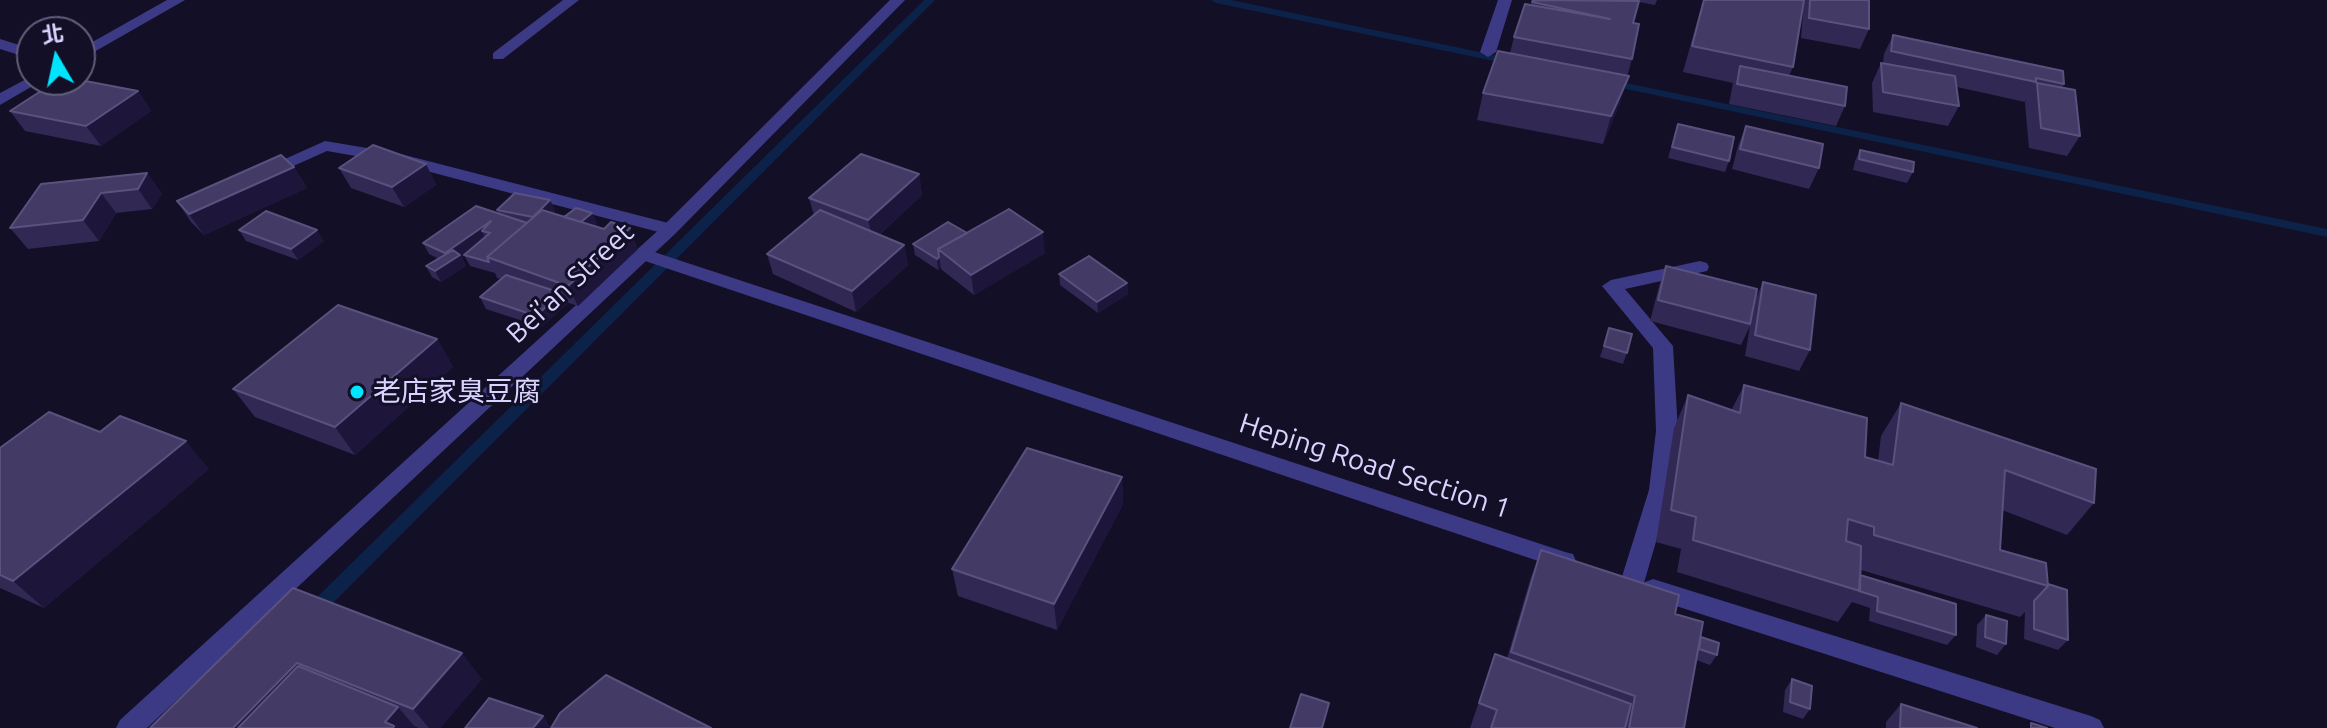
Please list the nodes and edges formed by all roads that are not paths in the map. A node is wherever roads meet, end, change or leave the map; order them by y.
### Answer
1 (178, 0) edge
2 (572, 0) edge
3 (898, 0) edge
4 (1505, 0) edge
5 (96, 46) edge
6 (1488, 52) dead end
7 (498, 56) dead end
8 (255, 177) edge
9 (670, 229) junction
10 (648, 256) junction
11 (1700, 267) dead end
12 (1587, 568) edge
13 (129, 728) edge
14 (2091, 728) edge

1 - 5 street
2 - 7 street
3 - 9 street, Bei’an Street
4 - 6 street
8 - 9 street
9 - 10 street, Bei’an Street
10 - 12 street, Heping Road Section 1
10 - 13 street, Bei’an Street
11 - 14 street

